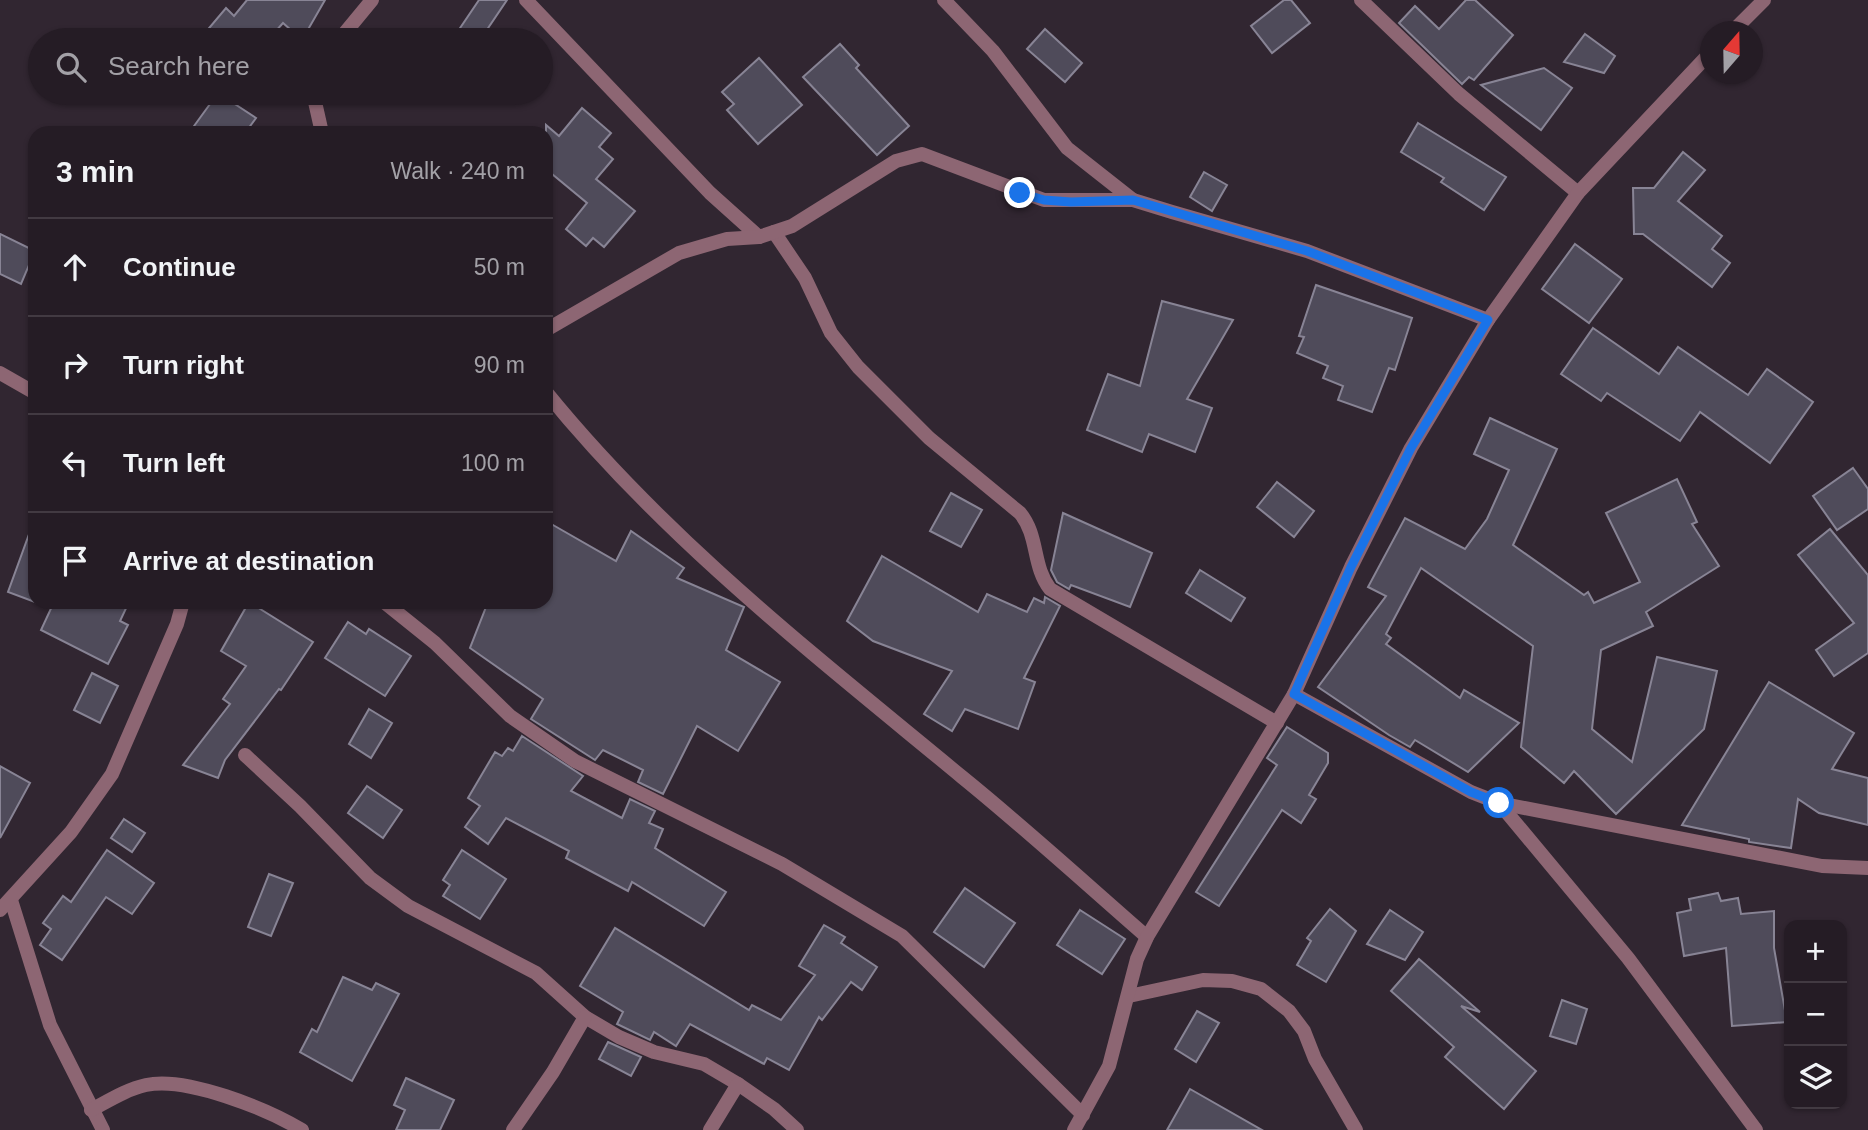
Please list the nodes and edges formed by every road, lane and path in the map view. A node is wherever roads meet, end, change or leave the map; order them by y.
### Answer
1 (372, 0) edge
2 (526, 0) edge
3 (944, 0) edge
4 (1361, 0) edge
5 (1764, 0) edge
6 (1743, 21) edge
7 (349, 28) edge
8 (553, 28) edge
9 (553, 28) edge
10 (1700, 63) edge
11 (316, 105) edge
12 (320, 126) edge
13 (1578, 193) junction
14 (1133, 200) junction
15 (774, 232) junction
16 (758, 237) junction
17 (1488, 320) junction
18 (553, 326) edge
19 (0, 373) edge
20 (28, 389) edge
21 (553, 400) edge
22 (181, 609) edge
23 (393, 609) edge
24 (1294, 694) junction
25 (1277, 723) junction
26 (245, 755) dead end
27 (1499, 803) junction
28 (1868, 868) edge
29 (6, 905) edge
30 (1147, 937) junction
31 (1129, 996) junction
32 (585, 1017) junction
33 (738, 1084) junction
34 (91, 1110) junction
35 (1083, 1115) junction
36 (103, 1130) edge
37 (302, 1130) edge
38 (513, 1130) edge
39 (710, 1130) edge
40 (797, 1130) edge
41 (1074, 1130) edge
42 (1356, 1130) edge
43 (1756, 1130) edge

1 - 7 street
2 - 9 street
3 - 14 street
4 - 13 street
5 - 6 street
8 - 16 street
10 - 13 street
11 - 12 street
13 - 17 street
14 - 15 street
14 - 17 street
15 - 16 street
15 - 25 street
16 - 18 street
17 - 24 street
19 - 20 street
21 - 30 street
22 - 29 street
23 - 35 street
24 - 25 street
24 - 27 street
25 - 30 street
26 - 32 street
27 - 28 street
27 - 43 street
29 - 34 street
30 - 31 street
31 - 35 street
31 - 42 street
32 - 33 street
32 - 38 street
33 - 39 street
33 - 40 street
34 - 36 street
34 - 37 street
35 - 41 street

